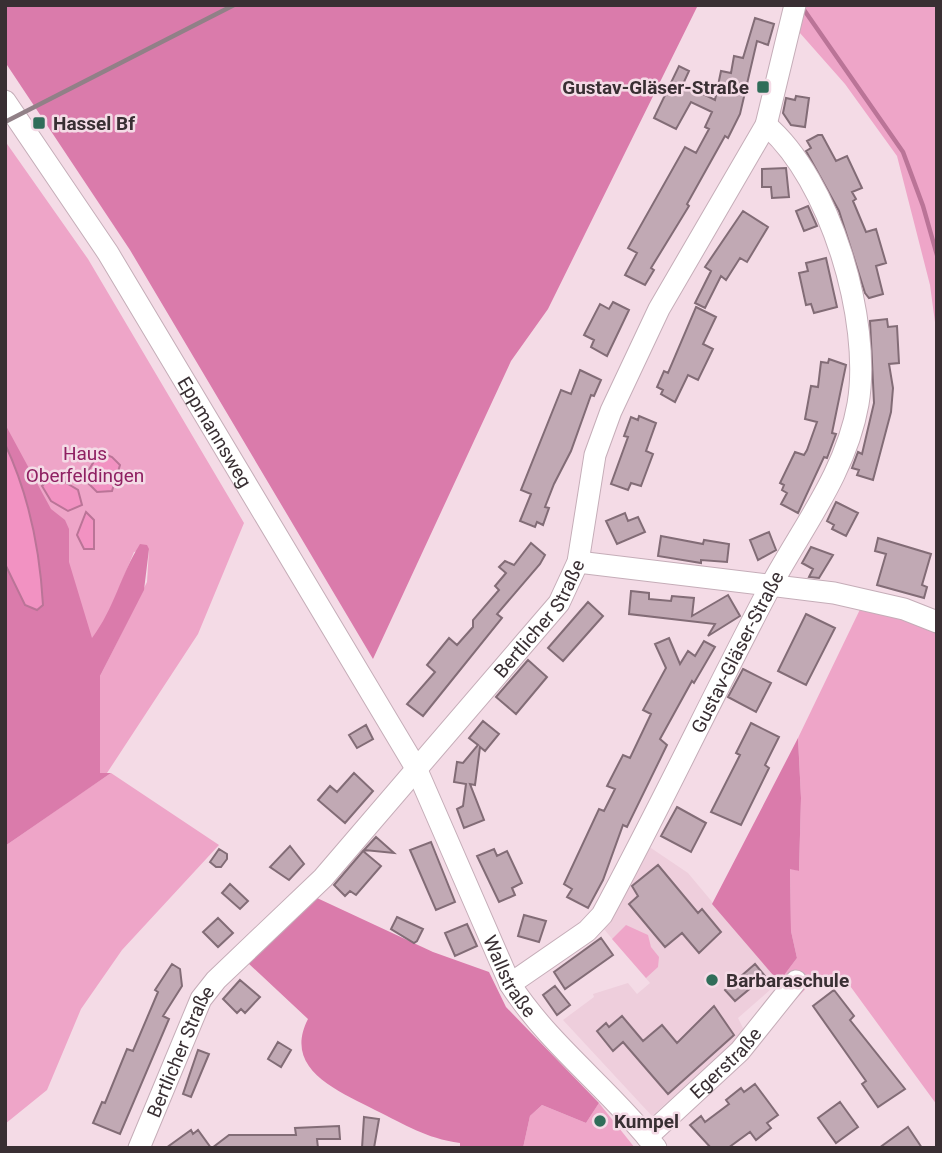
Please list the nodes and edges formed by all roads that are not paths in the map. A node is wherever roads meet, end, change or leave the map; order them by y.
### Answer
1 (795, 6) edge
2 (5, 101) edge
3 (766, 125) junction
4 (578, 562) junction
5 (771, 586) junction
6 (937, 622) edge
7 (416, 768) junction
8 (796, 981) dead end
9 (510, 984) junction
10 (651, 1142) edge
11 (139, 1148) edge

1 - 3 street, Bertlicher Straße
2 - 7 street, Eppmannsweg
3 - 4 street, Bertlicher Straße
3 - 5 street, Gustav-Gläser-Straße
4 - 5 street
4 - 7 street, Bertlicher Straße
5 - 6 street
5 - 9 street, Gustav-Gläser-Straße
7 - 9 street, Wallstraße
7 - 11 street, Bertlicher Straße
8 - 10 street, Egerstraße
9 - 10 street, Wallstraße

